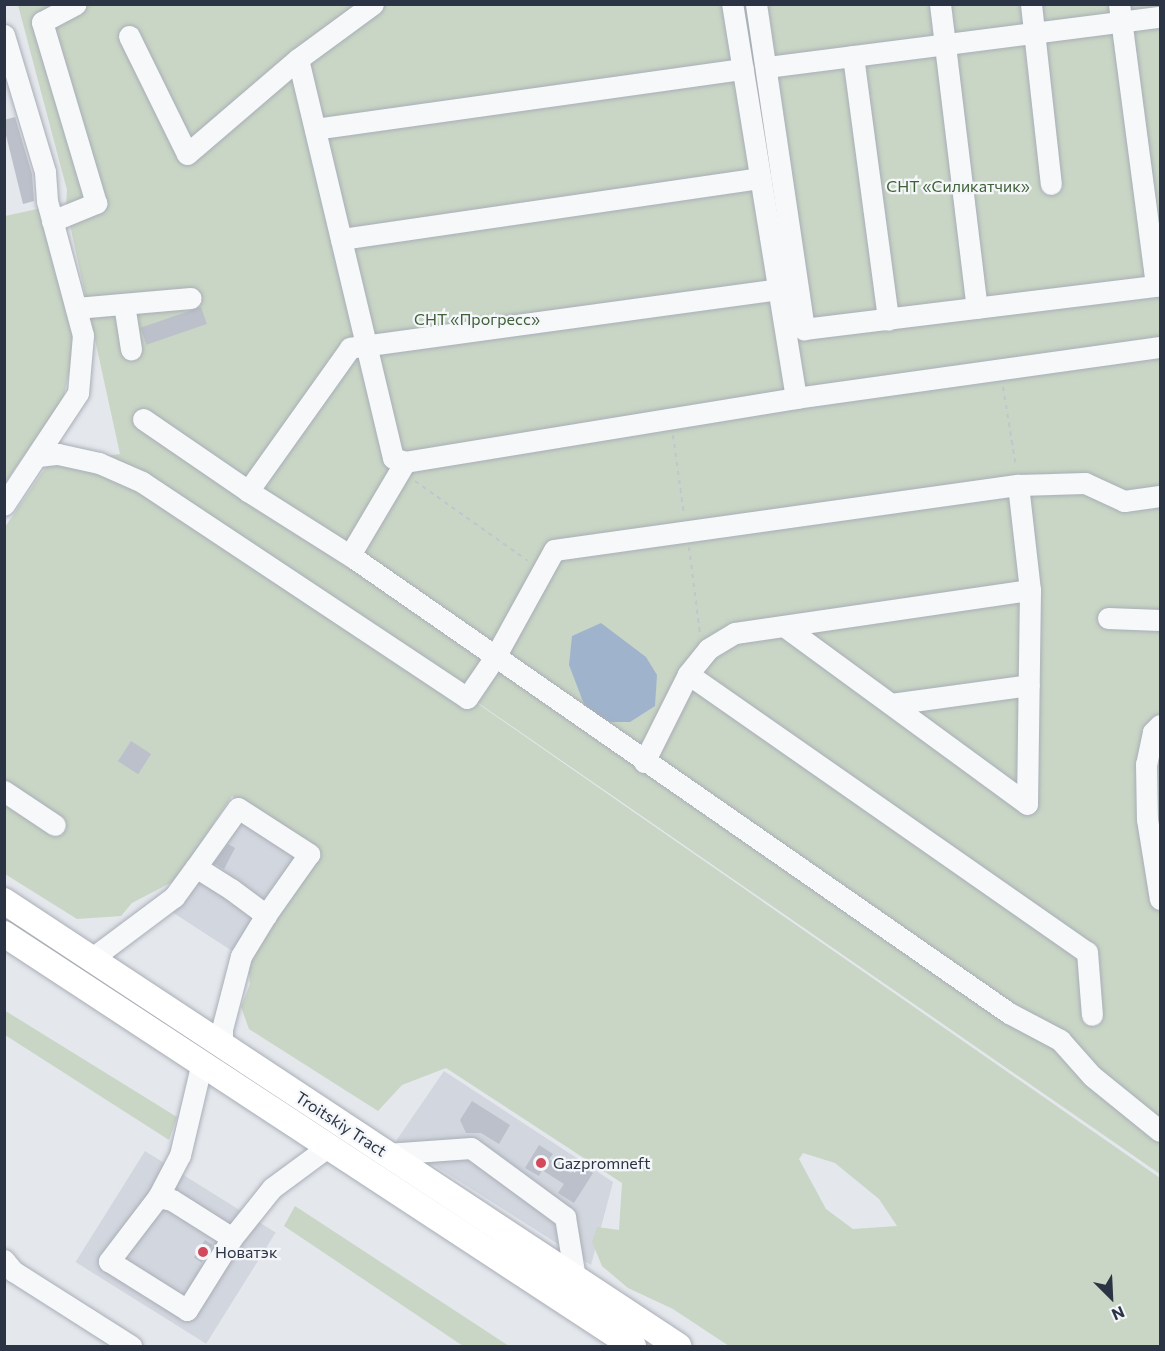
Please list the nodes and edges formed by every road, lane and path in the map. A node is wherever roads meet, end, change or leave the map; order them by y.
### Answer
1 (76, 4) edge
2 (373, 4) edge
3 (732, 4) edge
4 (756, 4) edge
5 (940, 4) edge
6 (1031, 4) edge
7 (1120, 13) edge
8 (1161, 17) edge
9 (1035, 33) junction
10 (4, 35) edge
11 (129, 36) dead end
12 (945, 45) junction
13 (853, 56) junction
14 (298, 59) junction
15 (767, 67) junction
16 (743, 69) junction
17 (315, 129) junction
18 (761, 178) junction
19 (1051, 184) dead end
20 (52, 221) junction
21 (341, 239) junction
22 (1158, 285) edge
23 (779, 289) junction
24 (192, 298) dead end
25 (124, 304) junction
26 (76, 308) junction
27 (977, 308) junction
28 (888, 320) junction
29 (367, 347) junction
30 (1161, 347) edge
31 (131, 349) dead end
32 (1001, 369) junction
33 (796, 398) junction
34 (143, 419) dead end
35 (38, 456) junction
36 (402, 466) junction
37 (1018, 485) junction
38 (248, 491) junction
39 (1161, 496) edge
40 (4, 505) edge
41 (350, 555) junction
42 (544, 567) junction
43 (1030, 590) junction
44 (1108, 618) dead end
45 (1161, 620) edge
46 (784, 626) junction
47 (495, 657) junction
48 (688, 674) junction
49 (1029, 685) junction
50 (891, 704) junction
51 (1161, 725) edge
52 (644, 762) junction
53 (4, 790) edge
54 (55, 825) dead end
55 (196, 867) junction
56 (1161, 899) edge
57 (4, 900) edge
58 (266, 915) junction
59 (4, 934) edge
60 (91, 959) junction
61 (1092, 1016) dead end
62 (222, 1046) junction
63 (202, 1062) junction
64 (1161, 1131) edge
65 (329, 1146) junction
66 (386, 1154) junction
67 (158, 1197) junction
68 (232, 1238) junction
69 (4, 1260) edge
70 (575, 1278) junction
71 (131, 1347) edge
72 (633, 1347) edge
73 (678, 1347) edge

1 - 20 lane
2 - 14 lane
3 - 16 lane
4 - 15 lane
5 - 12 lane
6 - 9 lane
7 - 8 lane
7 - 9 lane
7 - 22 lane
9 - 12 lane
9 - 19 lane
10 - 20 lane
11 - 14 lane
12 - 13 lane
12 - 27 lane
13 - 15 lane
13 - 28 lane
14 - 17 lane
15 - 28 lane
16 - 17 lane
16 - 18 lane
17 - 21 lane
18 - 21 lane
18 - 23 lane
20 - 26 lane
21 - 29 lane
22 - 27 lane
23 - 29 lane
23 - 33 lane
24 - 25 lane
25 - 26 lane
25 - 31 lane
26 - 35 lane
27 - 28 lane
29 - 36 lane
29 - 38 lane
30 - 32 lane
32 - 33 lane
32 - 37 path
33 - 36 lane
34 - 38 lane
35 - 40 lane
35 - 47 lane
36 - 41 lane
36 - 42 path
37 - 39 lane
37 - 42 lane
37 - 43 lane
38 - 41 lane
41 - 47 lane
42 - 47 lane
43 - 46 lane
43 - 49 lane
44 - 45 lane
46 - 48 lane
46 - 50 lane
47 - 52 lane
48 - 52 lane
48 - 61 lane
49 - 50 lane
49 - 50 lane
51 - 56 lane
52 - 64 lane
53 - 54 lane
55 - 58 lane
55 - 58 lane
55 - 60 lane
57 - 60 main road, Troitskiy Tract
58 - 62 lane
59 - 63 main road, Troitskiy Tract
60 - 62 main road, Troitskiy Tract
62 - 66 main road, Troitskiy Tract
63 - 65 main road, Troitskiy Tract
63 - 67 lane
65 - 68 lane
65 - 72 main road, Troitskiy Tract
66 - 70 main road, Troitskiy Tract
66 - 70 lane
67 - 68 lane
67 - 68 lane
69 - 71 lane
70 - 73 main road, Troitskiy Tract

